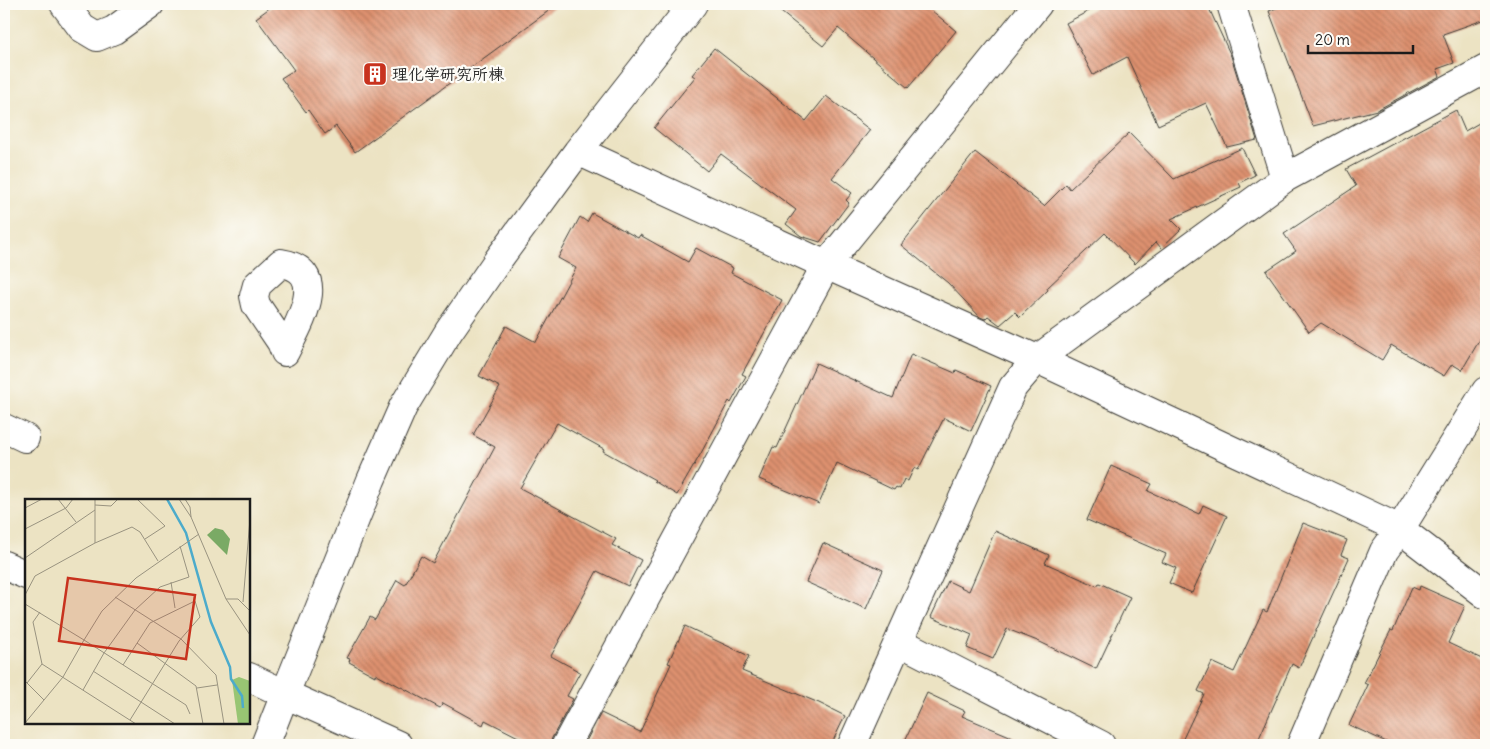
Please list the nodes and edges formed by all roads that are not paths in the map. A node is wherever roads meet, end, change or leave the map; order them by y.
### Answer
1 (64, 4) edge
2 (150, 4) edge
3 (693, 4) edge
4 (1038, 4) edge
5 (1231, 4) edge
6 (1486, 69) edge
7 (578, 151) junction
8 (1285, 178) junction
9 (826, 265) junction
10 (1037, 358) junction
11 (1486, 391) edge
12 (1400, 529) junction
13 (4, 565) edge
14 (25, 575) edge
15 (1486, 595) edge
16 (900, 642) junction
17 (250, 677) edge
18 (285, 694) junction
19 (265, 745) edge
20 (398, 745) edge
21 (566, 745) edge
22 (852, 745) edge
23 (1101, 745) edge
24 (1301, 745) edge

1 - 2 street
3 - 7 street
4 - 9 street
5 - 8 street
6 - 8 street
7 - 9 street
7 - 18 street
8 - 10 street
9 - 10 street
9 - 21 street
10 - 12 street
10 - 16 street
11 - 12 street
12 - 15 street
12 - 24 street
13 - 14 street
16 - 22 street
16 - 23 street
17 - 18 street
18 - 19 street
18 - 20 street

